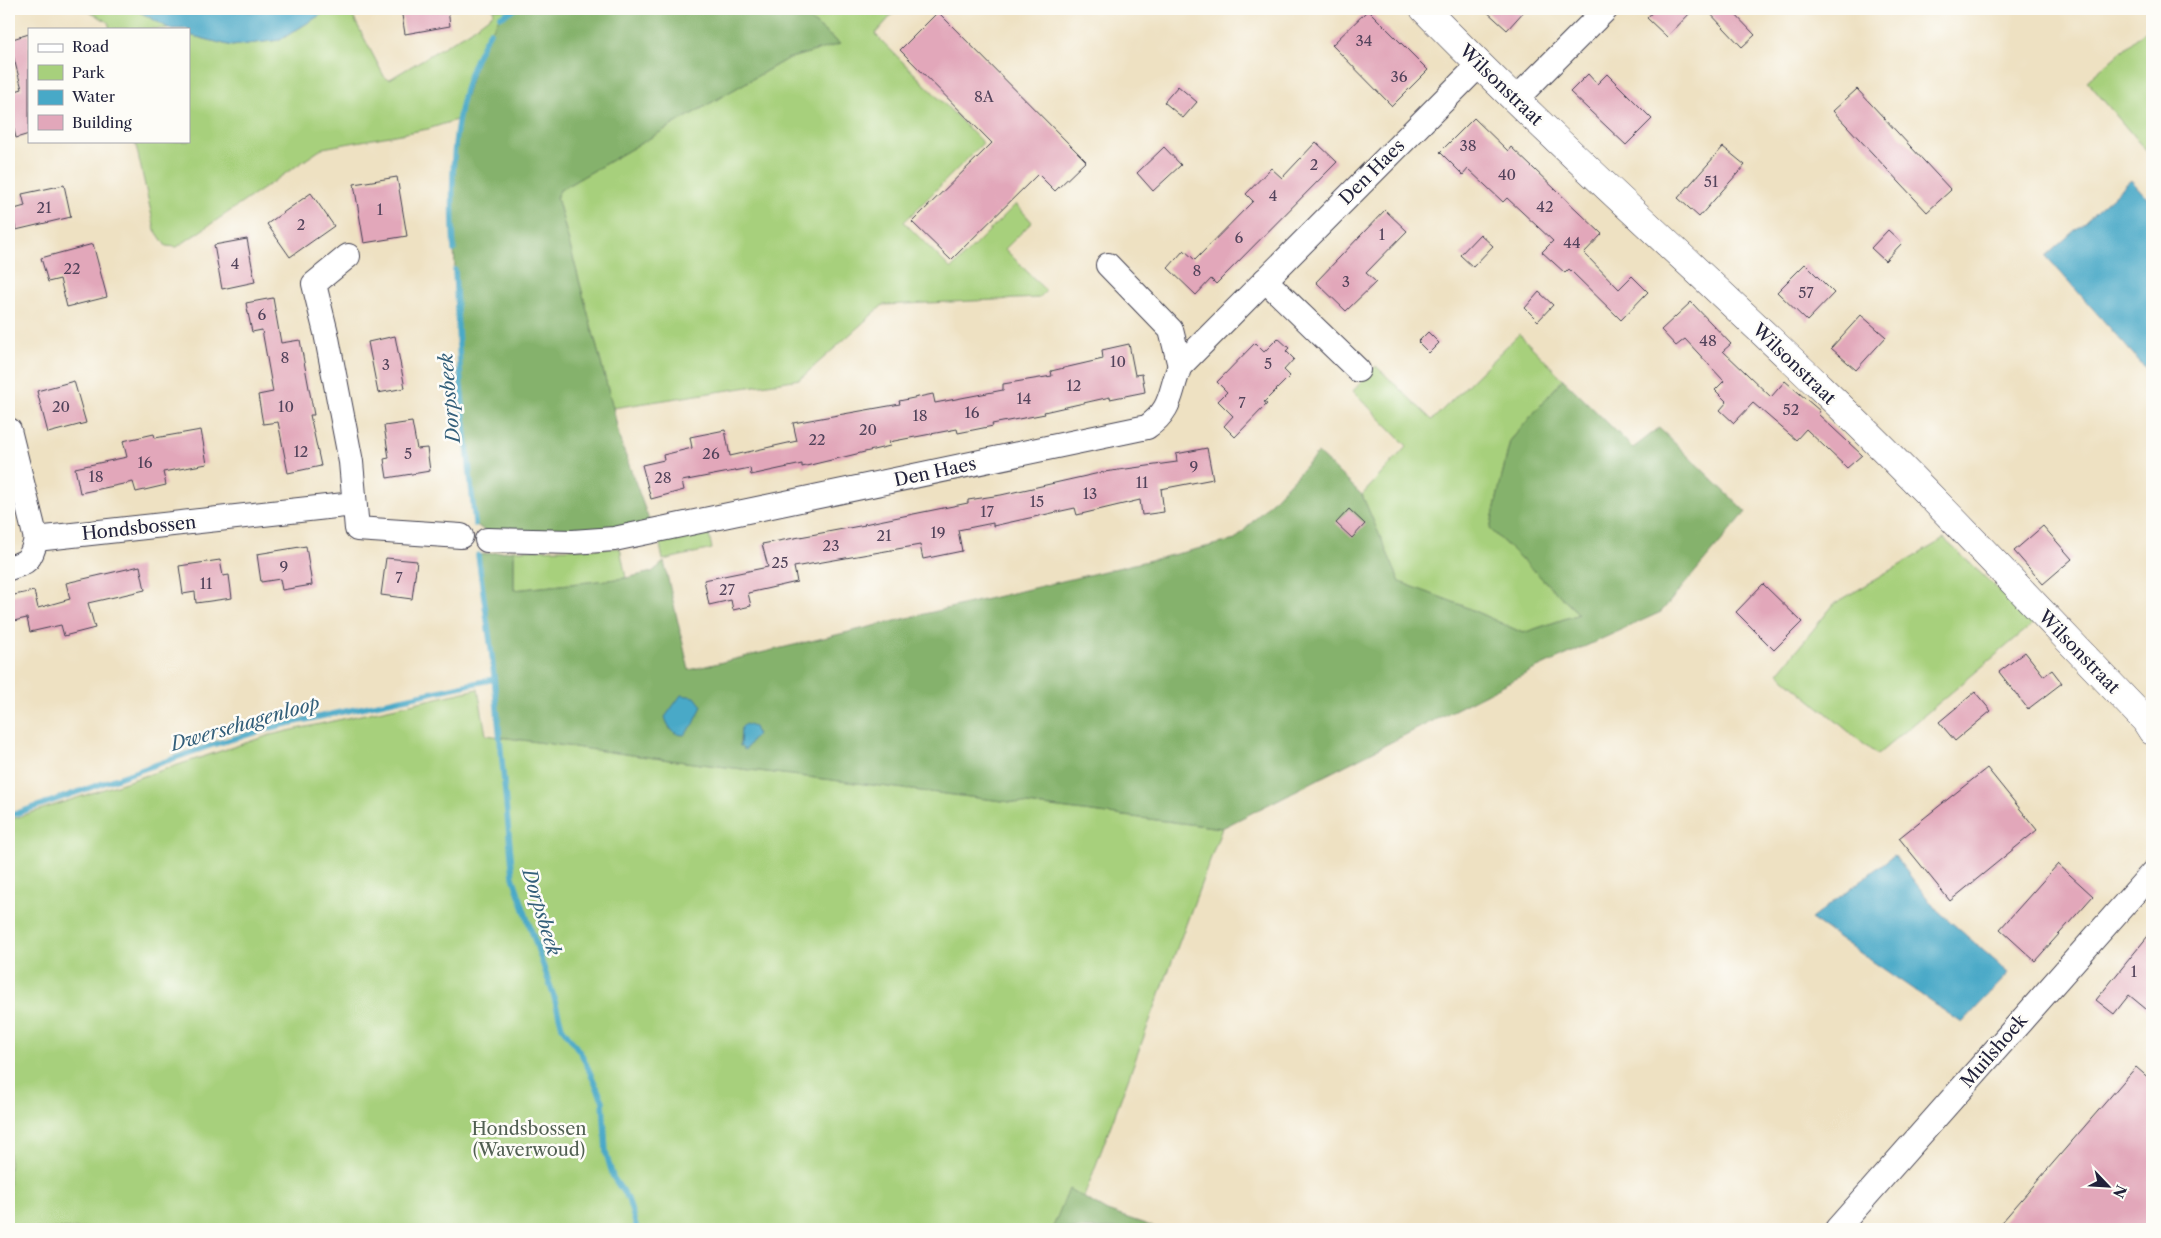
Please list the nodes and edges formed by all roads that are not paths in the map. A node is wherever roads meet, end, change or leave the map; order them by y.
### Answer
1 (1424, 9) edge
2 (1606, 9) edge
3 (1478, 65) junction
4 (1515, 100) junction
5 (348, 256) dead end
6 (1108, 265) dead end
7 (1265, 280) junction
8 (1180, 366) junction
9 (1358, 370) dead end
10 (9, 430) edge
11 (354, 504) junction
12 (461, 536) dead end
13 (36, 539) junction
14 (487, 540) dead end
15 (9, 568) edge
16 (2152, 731) edge
17 (2152, 874) edge
18 (1837, 1229) edge

1 - 3 street, Wilsonstraat
2 - 4 street
3 - 4 street, Wilsonstraat
3 - 7 street, Den Haes
4 - 16 street, Wilsonstraat
5 - 11 street
6 - 8 street
7 - 8 street, Den Haes
7 - 9 street
8 - 14 street, Den Haes
10 - 13 street
11 - 12 street
11 - 13 street, Hondsbossen
13 - 15 street
17 - 18 street, Muilshoek

